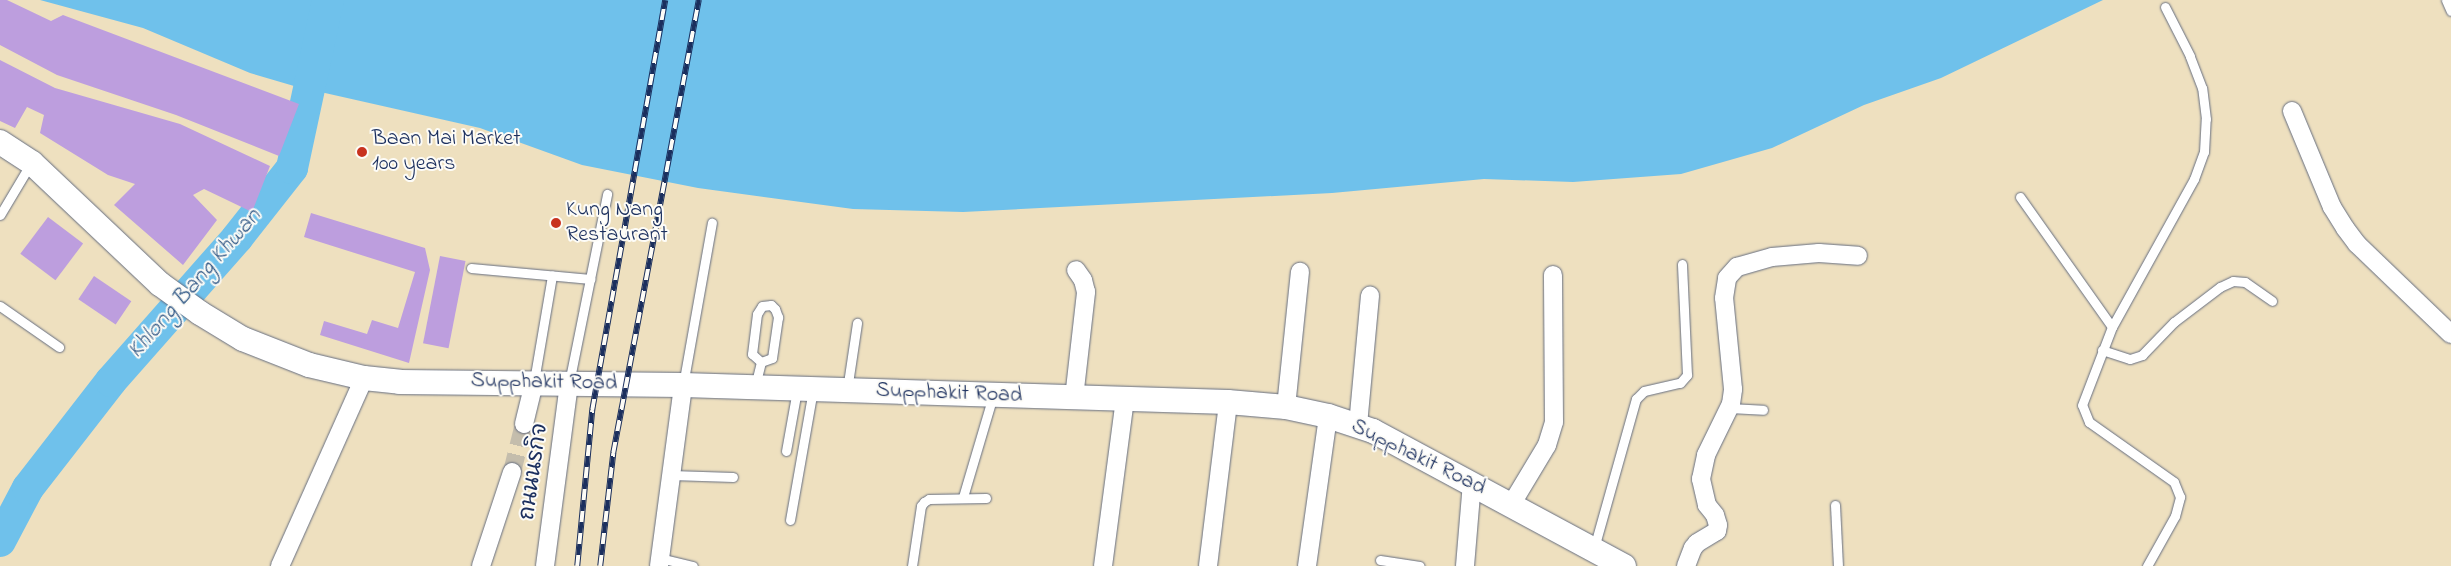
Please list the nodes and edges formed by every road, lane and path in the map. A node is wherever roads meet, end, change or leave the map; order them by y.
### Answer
1 (2446, 0) edge
2 (2165, 7) dead end
3 (2451, 11) edge
4 (2292, 111) dead end
5 (0, 142) edge
6 (32, 163) junction
7 (607, 194) dead end
8 (2020, 197) dead end
9 (0, 215) edge
10 (712, 223) dead end
11 (1858, 256) dead end
12 (1682, 264) dead end
13 (471, 268) dead end
14 (1076, 270) dead end
15 (1300, 272) dead end
16 (1552, 275) dead end
17 (552, 276) junction
18 (590, 279) junction
19 (1370, 296) dead end
20 (2272, 300) dead end
21 (0, 306) edge
22 (857, 323) dead end
23 (2112, 327) junction
24 (2451, 334) edge
25 (59, 347) dead end
26 (2102, 350) junction
27 (761, 362) junction
28 (364, 378) junction
29 (534, 383) junction
30 (569, 384) junction
31 (683, 385) junction
32 (755, 388) junction
33 (805, 389) junction
34 (847, 390) junction
35 (993, 395) junction
36 (1074, 398) junction
37 (1125, 400) junction
38 (1228, 402) junction
39 (1286, 407) junction
40 (1729, 408) junction
41 (1763, 410) dead end
42 (1328, 416) junction
43 (524, 424) tunnel mouth
44 (1358, 425) junction
45 (786, 451) dead end
46 (512, 472) tunnel mouth
47 (671, 475) junction
48 (733, 477) dead end
49 (1472, 483) junction
50 (963, 497) junction
51 (986, 498) dead end
52 (1511, 505) junction
53 (1835, 505) dead end
54 (790, 520) dead end
55 (1594, 548) junction
56 (1380, 560) dead end
57 (659, 562) edge
58 (280, 566) edge
59 (481, 566) edge
60 (545, 566) edge
61 (693, 566) edge
62 (912, 566) edge
63 (1103, 566) edge
64 (1208, 566) edge
65 (1307, 566) edge
66 (1420, 566) edge
67 (1465, 566) edge
68 (1624, 566) edge
69 (1686, 566) edge
70 (1838, 566) edge
71 (2147, 566) edge

1 - 3 lane
2 - 23 lane
4 - 24 street
5 - 6 main road, Supphakit Road
6 - 9 lane
6 - 28 main road, Supphakit Road
7 - 18 lane
8 - 23 lane
10 - 31 lane
11 - 40 street
12 - 55 lane
13 - 17 lane
14 - 36 street
15 - 39 street
16 - 52 street
17 - 18 lane
17 - 29 lane
18 - 30 lane
19 - 44 street
20 - 26 lane
21 - 25 lane
22 - 34 lane
23 - 26 lane
26 - 71 lane
27 - 27 lane
27 - 32 lane
28 - 29 main road, Supphakit Road
28 - 58 street
29 - 30 main road, Supphakit Road
29 - 43 street
30 - 31 main road, Supphakit Road
30 - 60 street, ถนนนรกิจ
31 - 32 main road, Supphakit Road
31 - 47 street
32 - 33 main road, Supphakit Road
33 - 34 main road, Supphakit Road
33 - 45 lane
33 - 54 lane
34 - 35 main road, Supphakit Road
35 - 36 main road, Supphakit Road
35 - 50 lane
36 - 37 main road, Supphakit Road
37 - 38 main road, Supphakit Road
37 - 63 street
38 - 39 main road, Supphakit Road
38 - 64 street
39 - 42 main road, Supphakit Road
40 - 41 lane
40 - 69 street
42 - 44 main road, Supphakit Road
42 - 65 street
44 - 49 main road, Supphakit Road
46 - 59 street
47 - 48 lane
47 - 57 street
49 - 52 main road, Supphakit Road
49 - 67 street
50 - 51 lane
50 - 62 lane
52 - 55 main road, Supphakit Road
53 - 70 lane
55 - 68 main road, Supphakit Road
56 - 66 lane
57 - 61 lane

